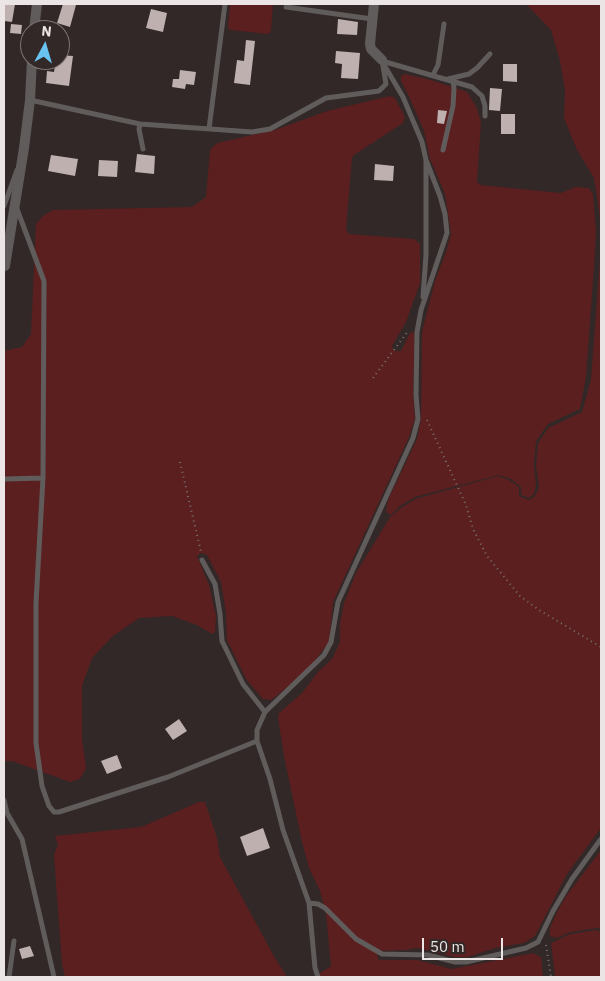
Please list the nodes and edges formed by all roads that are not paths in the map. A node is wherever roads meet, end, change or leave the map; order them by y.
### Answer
1 (38, 4) edge
2 (225, 4) edge
3 (374, 4) edge
4 (286, 7) dead end
5 (373, 19) junction
6 (36, 20) edge
7 (444, 24) dead end
8 (490, 54) dead end
9 (382, 60) junction
10 (32, 70) edge
11 (433, 75) junction
12 (450, 80) junction
13 (30, 100) junction
14 (485, 116) dead end
15 (140, 124) junction
16 (210, 129) junction
17 (143, 149) dead end
18 (443, 150) dead end
19 (426, 160) junction
20 (9, 204) edge
21 (5, 266) edge
22 (421, 310) junction
23 (42, 478) junction
24 (4, 479) edge
25 (202, 560) road end
26 (265, 712) junction
27 (257, 741) junction
28 (4, 800) edge
29 (601, 839) edge
30 (309, 903) junction
31 (14, 940) dead end
32 (9, 977) edge
33 (54, 977) edge
34 (318, 977) edge

1 - 6 street
2 - 16 lane
3 - 5 street
4 - 5 lane
5 - 9 street
7 - 11 lane
8 - 12 lane
9 - 11 lane
9 - 16 lane
9 - 19 lane
10 - 13 street
11 - 12 lane
12 - 14 lane
12 - 18 lane
13 - 15 lane
13 - 20 street
15 - 16 lane
15 - 17 lane
19 - 22 lane
19 - 22 lane
20 - 21 street
20 - 23 lane
22 - 26 lane
23 - 24 lane
23 - 27 lane
25 - 26 lane
26 - 27 lane
27 - 30 lane
28 - 33 lane
29 - 30 lane
30 - 34 lane
31 - 32 lane

